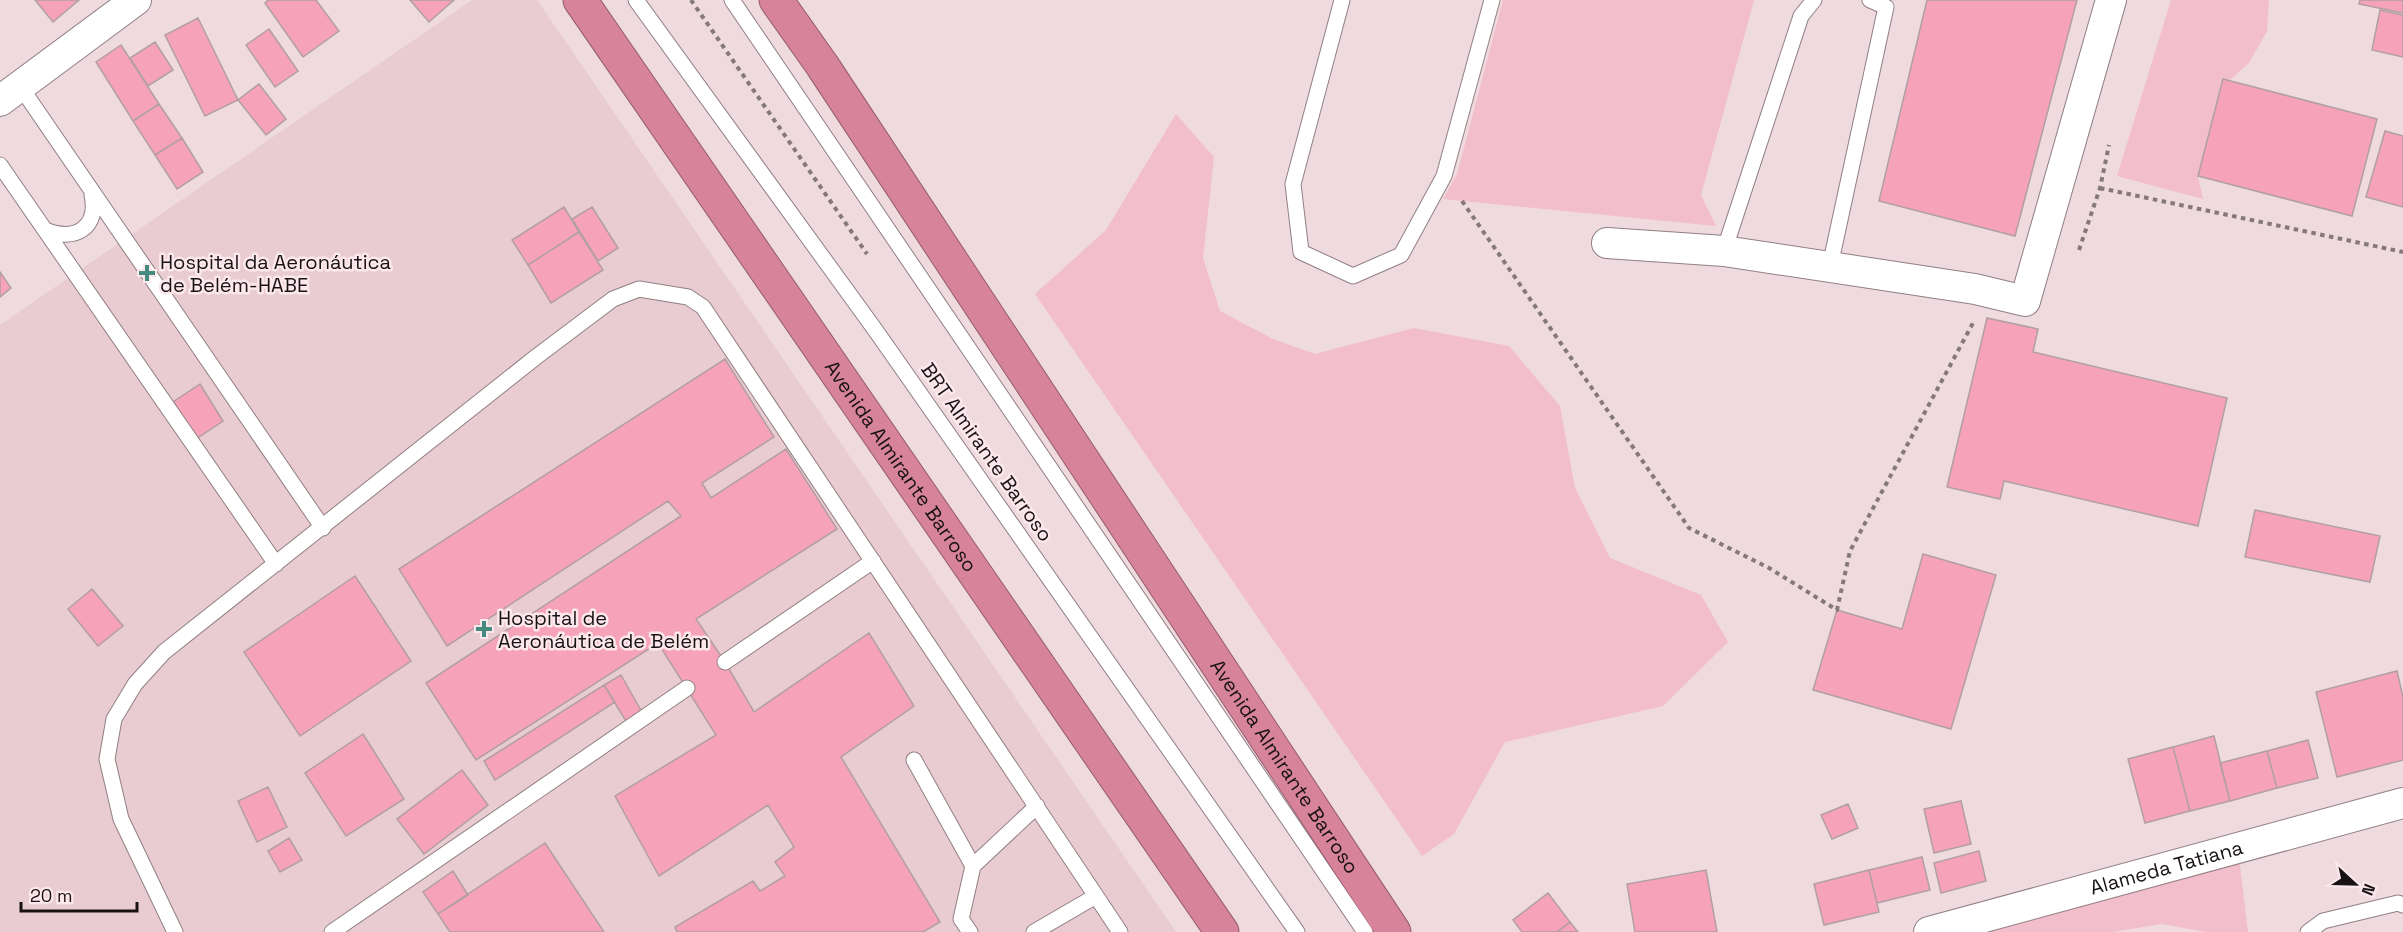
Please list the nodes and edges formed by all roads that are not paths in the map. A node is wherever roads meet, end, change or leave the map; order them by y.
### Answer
1 (580, 0) edge
2 (636, 0) edge
3 (732, 0) edge
4 (776, 0) edge
5 (1342, 0) edge
6 (1492, 0) edge
7 (1814, 0) edge
8 (1870, 0) edge
9 (2111, 0) edge
10 (128, 4) edge
11 (10, 94) edge
12 (0, 165) edge
13 (91, 192) junction
14 (45, 230) junction
15 (1607, 243) dead end
16 (1724, 251) junction
17 (1830, 266) junction
18 (323, 528) junction
19 (873, 561) junction
20 (276, 564) junction
21 (725, 662) dead end
22 (687, 688) dead end
23 (914, 760) dead end
24 (2403, 803) edge
25 (1036, 806) junction
26 (972, 866) junction
27 (1096, 896) junction
28 (2403, 904) edge
29 (174, 932) edge
30 (332, 932) edge
31 (970, 932) edge
32 (1034, 932) edge
33 (1120, 932) edge
34 (1222, 932) edge
35 (1297, 932) edge
36 (1365, 932) edge
37 (1394, 932) edge
38 (1929, 932) edge
39 (2308, 932) edge

1 - 34 highway, Avenida Almirante Barroso
2 - 35 lane, BRT Almirante Barroso
3 - 36 lane
4 - 37 highway, Avenida Almirante Barroso
5 - 6 lane
7 - 16 lane
8 - 17 lane
9 - 17 street
10 - 11 street
11 - 13 lane
12 - 14 lane
13 - 14 lane
13 - 18 lane
14 - 20 lane
15 - 16 street
16 - 17 street
18 - 19 lane
18 - 20 lane
19 - 21 lane
19 - 25 lane
20 - 29 lane
22 - 30 lane
23 - 26 lane
24 - 38 street, Alameda Tatiana
25 - 26 lane
25 - 27 lane
26 - 31 lane
27 - 32 lane
27 - 33 lane
28 - 39 lane

